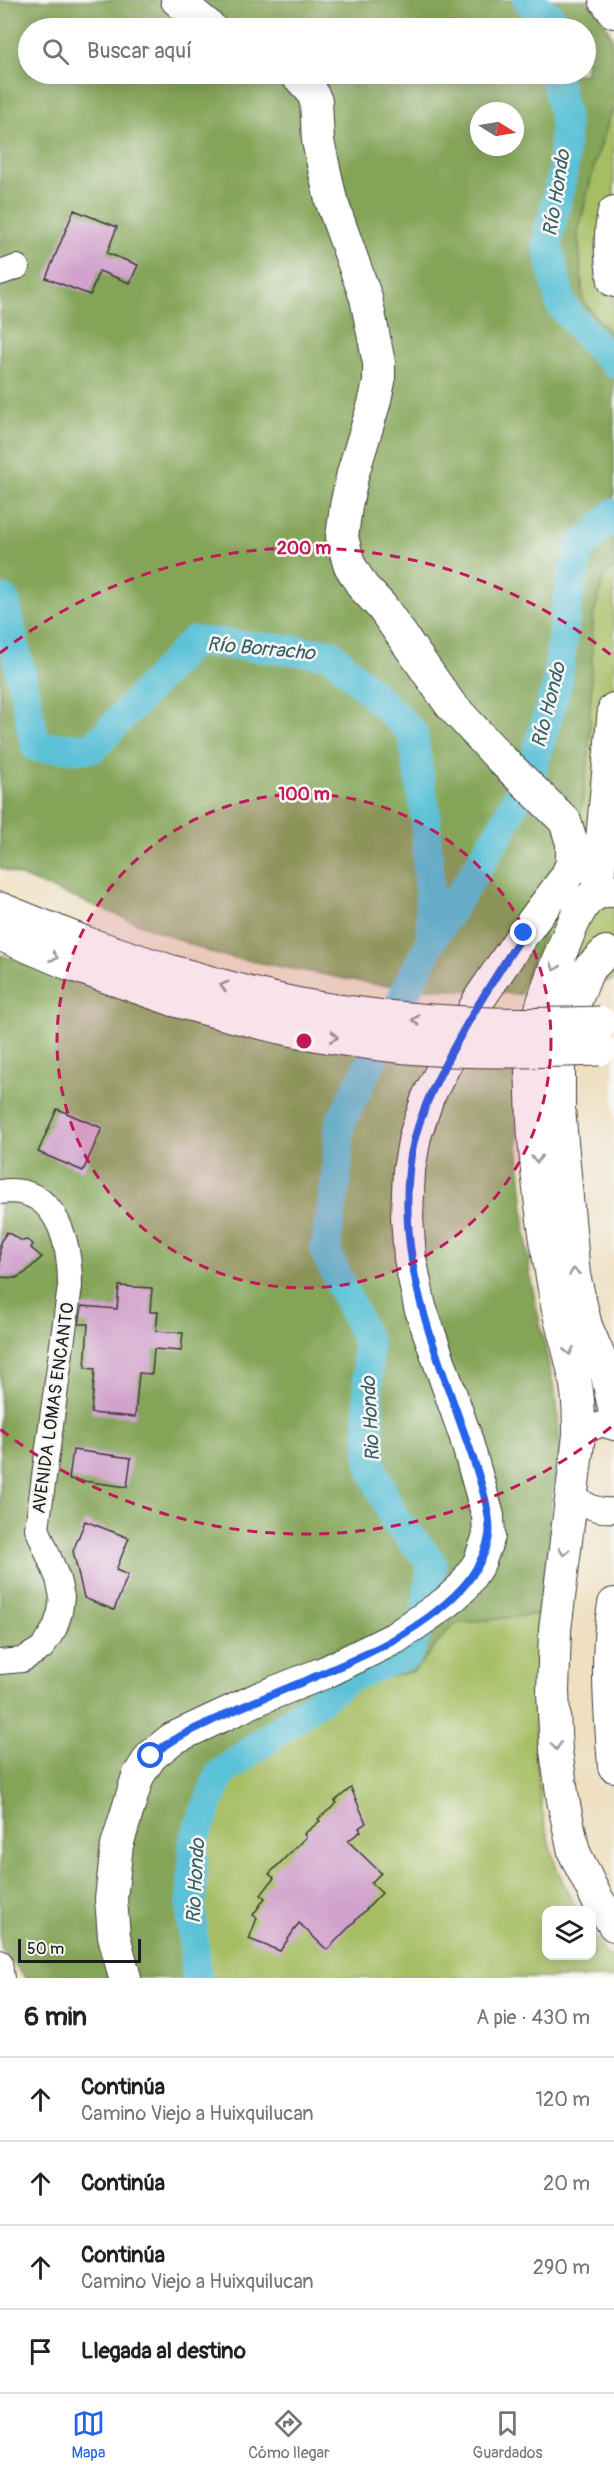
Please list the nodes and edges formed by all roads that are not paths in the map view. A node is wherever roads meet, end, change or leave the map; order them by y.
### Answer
1 (177, 0) edge
2 (605, 0) edge
3 (614, 12) edge
4 (199, 18) edge
5 (305, 84) edge
6 (614, 212) edge
7 (614, 281) edge
8 (614, 709) edge
9 (597, 899) edge
10 (0, 909) edge
11 (0, 934) edge
12 (610, 952) edge
13 (173, 986) junction
14 (607, 1035) edge
15 (0, 1192) edge
16 (614, 1408) edge
17 (614, 1428) edge
18 (579, 1435) junction
19 (572, 1494) junction
20 (614, 1510) edge
21 (614, 1604) edge
22 (0, 1662) edge
23 (614, 1766) edge
24 (614, 1926) edge
25 (0, 1962) edge
26 (2, 1978) edge
27 (125, 1978) edge

1 - 4 main road
2 - 3 main road
5 - 27 main road
6 - 7 main road
8 - 9 main road
9 - 12 main road
9 -> 18 main road
10 - 13 highway
11 -> 13 highway
16 -> 12 main road
13 - 14 highway, bridge
15 - 22 street, AVENIDA LOMAS ENCANTO
17 - 18 street
18 - 19 main road
19 - 20 street
19 -> 24 main road
21 - 23 main road
25 - 26 street

